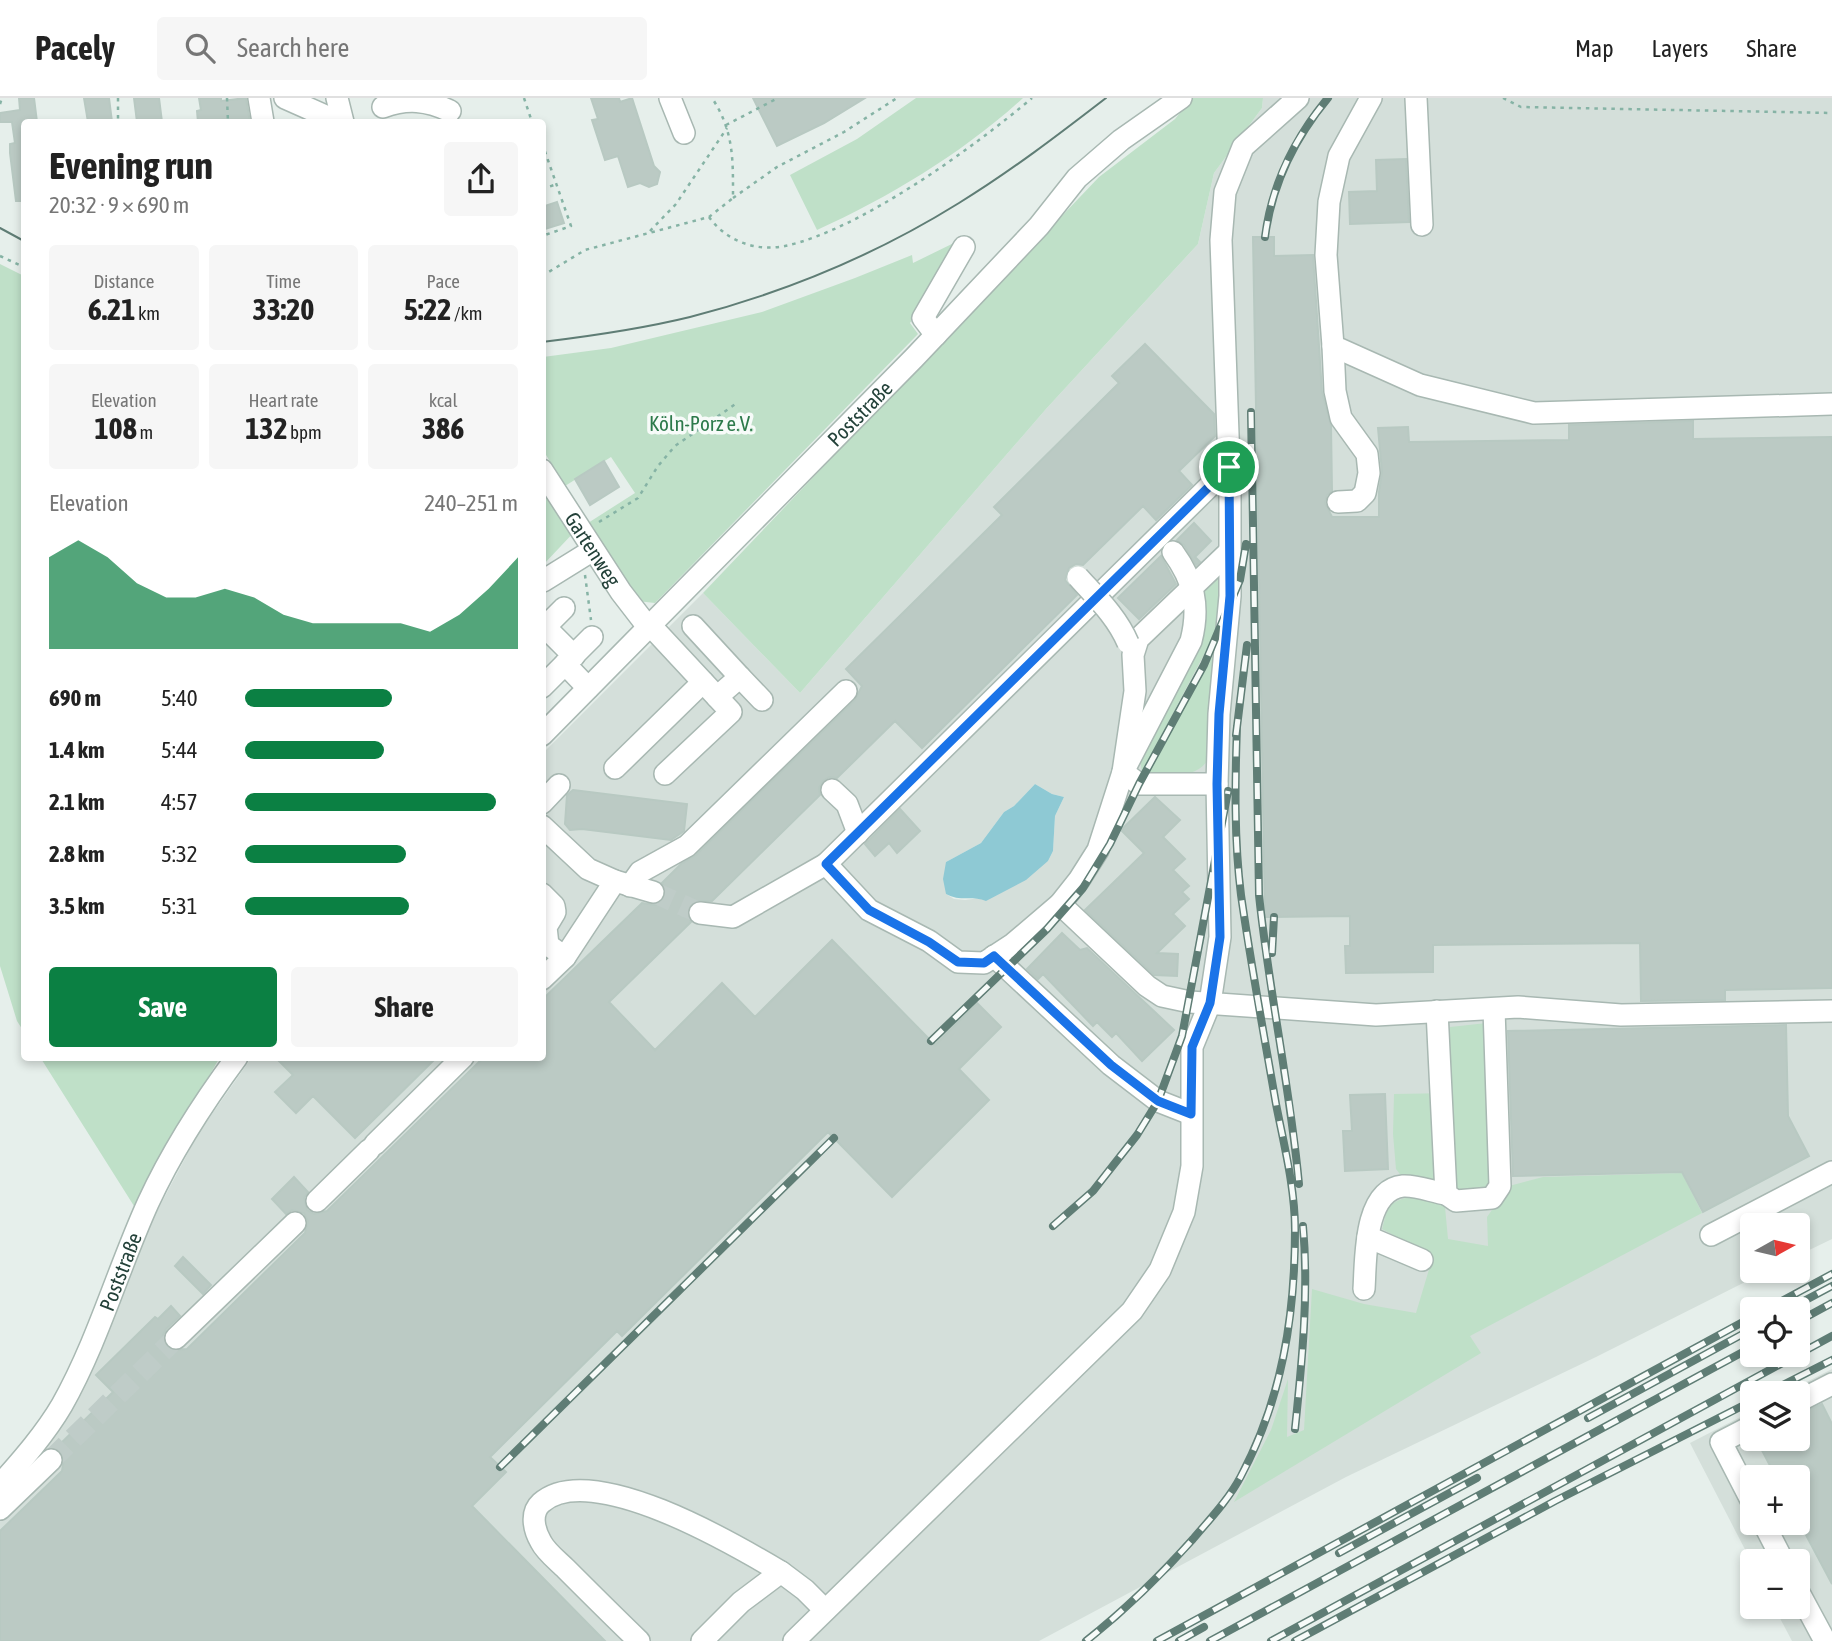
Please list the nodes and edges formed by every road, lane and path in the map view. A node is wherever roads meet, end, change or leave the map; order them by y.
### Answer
1 (2, 98) edge
2 (118, 98) edge
3 (227, 98) edge
4 (259, 98) edge
5 (285, 98) edge
6 (337, 98) edge
7 (524, 98) edge
8 (670, 98) edge
9 (712, 98) edge
10 (778, 98) edge
11 (897, 98) edge
12 (1032, 98) edge
13 (1181, 98) edge
14 (1298, 98) edge
15 (1371, 98) edge
16 (1416, 98) edge
17 (1503, 98) edge
18 (0, 104) edge
19 (383, 107) dead end
20 (451, 111) edge
21 (1832, 113) edge
22 (118, 119) edge
23 (228, 119) edge
24 (262, 119) edge
25 (334, 119) edge
26 (340, 119) edge
27 (531, 119) edge
28 (727, 126) junction
29 (684, 133) dead end
30 (546, 155) edge
31 (556, 184) junction
32 (546, 188) edge
33 (733, 198) junction
34 (709, 217) junction
35 (1422, 225) dead end
36 (649, 232) junction
37 (546, 235) edge
38 (964, 247) dead end
39 (0, 256) edge
40 (21, 266) edge
41 (546, 274) edge
42 (936, 335) junction
43 (1333, 346) junction
44 (737, 403) dead end
45 (1832, 404) edge
46 (1229, 467) junction
47 (546, 477) edge
48 (1338, 502) dead end
49 (584, 547) junction
50 (1230, 551) junction
51 (1173, 552) dead end
52 (1078, 577) dead end
53 (546, 579) edge
54 (564, 608) dead end
55 (649, 626) junction
56 (693, 626) dead end
57 (546, 627) edge
58 (546, 631) edge
59 (592, 637) joint
60 (1130, 649) junction
61 (570, 660) junction
62 (740, 677) junction
63 (546, 683) edge
64 (588, 688) junction
65 (710, 690) junction
66 (846, 691) dead end
67 (762, 700) dead end
68 (546, 731) edge
69 (615, 768) dead end
70 (1123, 772) junction
71 (665, 774) dead end
72 (1217, 784) junction
73 (559, 786) dead end
74 (832, 790) dead end
75 (546, 799) edge
76 (546, 830) edge
77 (858, 833) junction
78 (826, 864) junction
79 (622, 883) junction
80 (653, 892) tunnel mouth
81 (546, 898) edge
82 (1060, 904) junction
83 (700, 913) tunnel mouth
84 (994, 956) junction
85 (565, 957) junction
86 (546, 975) edge
87 (1210, 1003) junction
88 (1494, 1009) junction
89 (1832, 1011) edge
90 (1437, 1012) junction
91 (234, 1061) edge
92 (459, 1061) edge
93 (1191, 1114) junction
94 (1832, 1172) edge
95 (1446, 1194) junction
96 (317, 1201) dead end
97 (295, 1223) dead end
98 (1711, 1235) dead end
99 (1368, 1237) junction
100 (1422, 1260) dead end
101 (1364, 1289) dead end
102 (176, 1338) tunnel mouth
103 (1832, 1384) edge
104 (1810, 1395) edge
105 (1740, 1432) edge
106 (51, 1460) tunnel mouth
107 (1740, 1479) edge
108 (0, 1485) edge
109 (0, 1509) edge
110 (781, 1573) junction
111 (825, 1610) junction
112 (1810, 1613) edge
113 (639, 1641) edge
114 (702, 1641) edge
115 (794, 1641) edge
116 (1825, 1641) edge

1 - 18 path
2 - 22 path
3 - 23 path
4 - 24 street
5 - 25 street
6 - 26 street
7 - 27 path
8 - 29 street
9 - 28 path
10 - 28 path
11 - 33 path
12 - 34 path
13 - 42 street, Poststraße
14 - 46 street
15 - 43 street
16 - 35 street
17 - 21 path
19 - 20 street
28 - 33 path
28 - 36 path
30 - 31 path
31 - 32 path
31 - 37 path
33 - 34 path
34 - 36 path
36 - 41 path
38 - 42 street
39 - 40 path
42 - 55 street, Poststraße
43 - 45 street
43 - 48 street
44 - 49 path
46 - 50 street
46 - 77 street
47 - 49 street, Gartenweg
49 - 53 street
49 - 55 street, Gartenweg
49 - 59 path
50 - 60 street
50 - 72 street
51 - 70 street
52 - 60 street, bridge
54 - 57 street
55 - 64 street, Poststraße
55 - 65 street, Gartenweg
56 - 62 street
58 - 61 street
59 - 61 street
60 - 70 street
61 - 63 street
61 - 64 street
62 - 65 street
62 - 67 street
64 - 68 street, Poststraße
65 - 69 street
65 - 71 street
66 - 79 street
70 - 72 street
70 - 82 street
72 - 87 street
73 - 75 street
74 - 77 street
76 - 79 street
77 - 78 street
78 - 83 street
78 - 84 street
79 - 80 street
79 - 85 street
81 - 85 street
82 - 84 street
82 - 87 street
84 - 93 street
85 - 86 street
87 - 90 street
87 - 93 street
88 - 89 street
88 - 90 street
88 - 95 street
90 - 95 street
91 - 108 street, Poststraße
92 - 96 street
93 - 111 street
94 - 98 street
95 - 99 street
97 - 102 street
99 - 100 street
99 - 101 street
103 - 104 street
105 - 107 street
106 - 109 street
110 - 111 street
110 - 113 street
110 - 114 street
111 - 115 street
112 - 116 street

